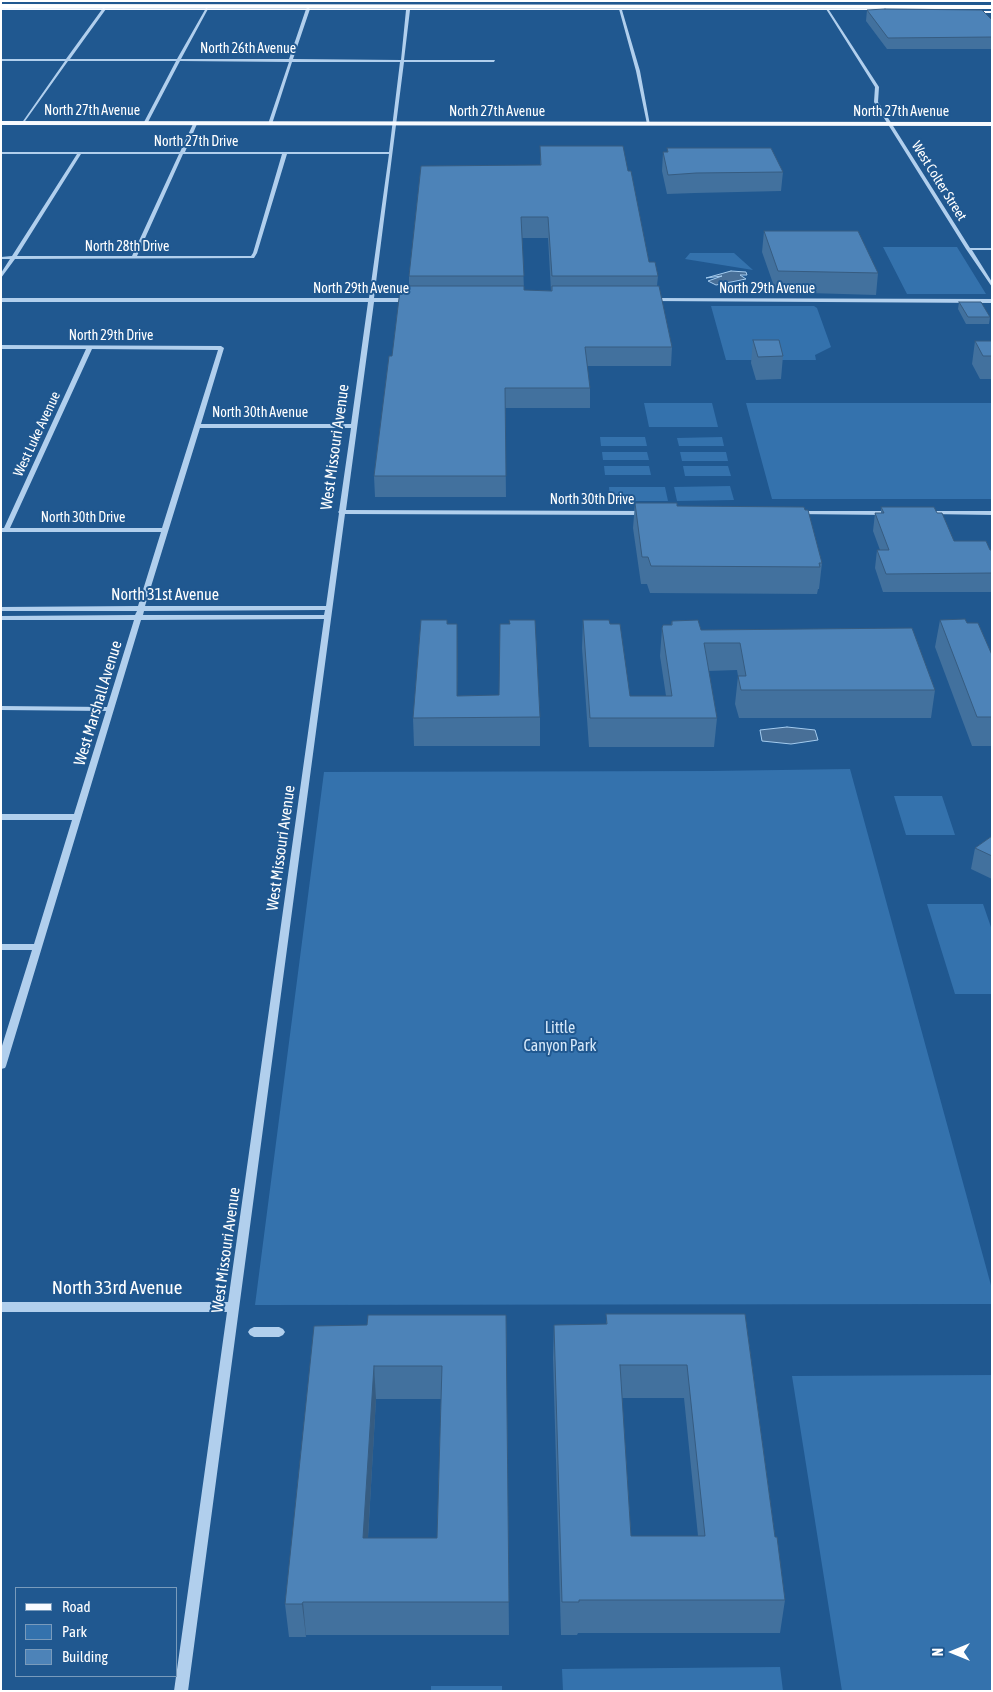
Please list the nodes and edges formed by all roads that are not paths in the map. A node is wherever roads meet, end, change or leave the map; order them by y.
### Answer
1 (551, 1) edge
2 (775, 1) edge
3 (765, 4) edge
4 (1, 5) edge
5 (992, 7) edge
6 (104, 9) junction
7 (206, 9) junction
8 (308, 10) junction
9 (408, 10) junction
10 (620, 10) junction
11 (827, 10) junction
12 (1, 60) edge
13 (68, 60) junction
14 (179, 61) junction
15 (291, 61) junction
16 (403, 61) junction
17 (494, 61) dead end
18 (1, 123) edge
19 (22, 123) junction
20 (146, 124) junction
21 (195, 124) junction
22 (270, 124) junction
23 (394, 124) junction
24 (650, 124) junction
25 (992, 124) edge
26 (890, 125) junction
27 (1, 153) edge
28 (80, 153) junction
29 (182, 153) junction
30 (285, 153) junction
31 (390, 153) junction
32 (968, 249) junction
33 (992, 249) edge
34 (1, 258) edge
35 (12, 258) junction
36 (134, 258) junction
37 (1, 276) edge
38 (992, 286) edge
39 (1, 300) edge
40 (370, 300) junction
41 (419, 300) edge
42 (649, 300) edge
43 (992, 301) edge
44 (1, 347) edge
45 (90, 347) junction
46 (221, 348) joint
47 (197, 426) junction
48 (353, 426) junction
49 (341, 512) junction
50 (657, 513) edge
51 (786, 513) edge
52 (892, 513) edge
53 (922, 513) edge
54 (992, 514) edge
55 (4, 530) edge
56 (165, 530) junction
57 (1, 609) edge
58 (141, 609) junction
59 (328, 613) junction
60 (1, 618) edge
61 (138, 618) junction
62 (1, 708) edge
63 (111, 709) junction
64 (1, 817) edge
65 (78, 817) junction
66 (1, 947) edge
67 (38, 947) junction
68 (1, 1066) edge
69 (1, 1307) edge
70 (233, 1307) junction
71 (254, 1332) dead end
72 (279, 1332) dead end
73 (181, 1691) edge

1 - 3 highway
2 - 3 highway
3 - 4 highway
3 - 5 highway
4 - 5 highway
4 - 6 main road
5 - 11 main road
6 - 7 main road
6 - 13 street
7 - 8 main road
7 - 14 street
8 - 9 main road
8 - 15 street
9 - 10 main road
9 - 16 street, West Missouri Avenue
10 - 11 main road
10 - 24 street
11 - 26 street, West Colter Street
12 - 13 street, North 26th Avenue
13 - 14 street, North 26th Avenue
13 - 19 street
14 - 15 street, North 26th Avenue
14 - 20 street
15 - 16 street, North 26th Avenue
15 - 22 street
16 - 17 street, North 26th Avenue
16 - 23 street, West Missouri Avenue
18 - 19 main road, North 27th Avenue
19 - 20 main road, North 27th Avenue
20 - 21 main road, North 27th Avenue
21 - 22 main road, North 27th Avenue
21 - 29 street
22 - 23 main road, North 27th Avenue
23 - 24 main road, North 27th Avenue
23 - 31 street, West Missouri Avenue
24 - 26 main road, North 27th Avenue
25 - 26 main road, North 27th Avenue
26 - 32 street, West Colter Street
27 - 28 street, North 27th Drive
28 - 29 street, North 27th Drive
28 - 35 street
29 - 30 street, North 27th Drive
29 - 36 street
30 - 31 street, North 27th Drive
30 - 36 street, North 28th Drive
31 - 40 street, West Missouri Avenue
32 - 33 street
32 - 38 street, West Colter Street
34 - 35 street, North 28th Drive
35 - 36 street, North 28th Drive
35 - 37 street
39 - 40 street, North 29th Avenue
40 - 41 street, North 29th Avenue
40 - 48 street, West Missouri Avenue
42 - 43 street, North 29th Avenue
44 - 45 street, North 29th Drive
45 - 46 street, North 29th Drive
45 - 55 street, West Luke Avenue
46 - 47 street, West Marshall Avenue
47 - 48 street, North 30th Avenue
47 - 56 street, West Marshall Avenue
48 - 49 street, West Missouri Avenue
49 - 50 street, North 30th Drive
49 - 59 street, West Missouri Avenue
51 - 52 street
53 - 54 street
55 - 56 street, North 30th Drive
56 - 58 street, West Marshall Avenue
57 - 58 street, North 31st Avenue
58 - 59 street, North 31st Avenue
58 - 61 street, West Marshall Avenue
59 - 61 street, North 31st Avenue
59 - 70 street, West Missouri Avenue
60 - 61 street, North 31st Avenue
61 - 63 street, West Marshall Avenue
62 - 63 street
63 - 65 street, West Marshall Avenue
64 - 65 street
65 - 67 street, West Marshall Avenue
66 - 67 street
67 - 68 street, West Marshall Avenue
69 - 70 street, North 33rd Avenue
70 - 73 street, West Missouri Avenue
71 - 72 street

